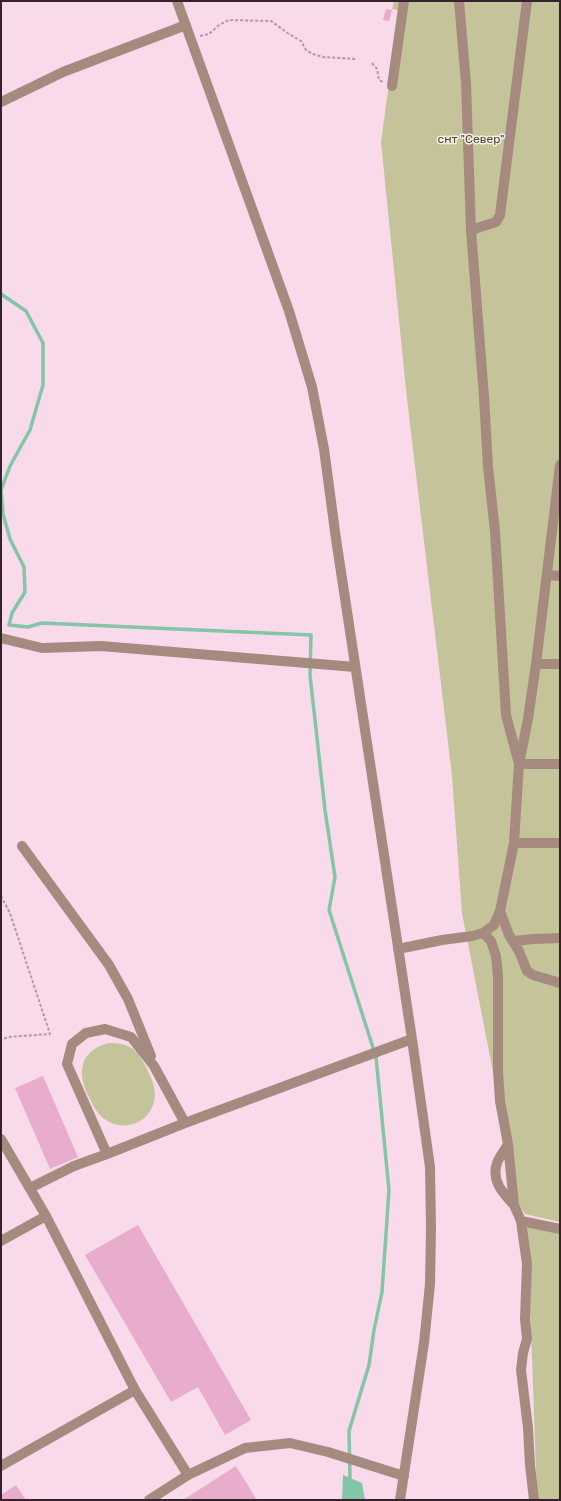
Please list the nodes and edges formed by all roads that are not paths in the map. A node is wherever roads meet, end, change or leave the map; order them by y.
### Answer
1 (177, 1) edge
2 (404, 1) edge
3 (459, 1) edge
4 (527, 1) edge
5 (186, 25) junction
6 (392, 86) road end
7 (1, 102) edge
8 (472, 230) junction
9 (560, 465) edge
10 (547, 575) junction
11 (560, 576) edge
12 (1, 638) edge
13 (536, 664) junction
14 (560, 664) edge
15 (355, 667) junction
16 (519, 764) junction
17 (560, 764) edge
18 (514, 843) junction
19 (560, 843) edge
20 (22, 846) dead end
21 (500, 911) junction
22 (484, 933) junction
23 (560, 938) edge
24 (514, 941) junction
25 (398, 949) junction
26 (560, 984) edge
27 (412, 1039) junction
28 (154, 1066) junction
29 (185, 1123) junction
30 (1, 1139) edge
31 (508, 1144) junction
32 (107, 1154) junction
33 (30, 1188) junction
34 (514, 1205) junction
35 (46, 1216) junction
36 (521, 1220) junction
37 (560, 1229) edge
38 (1, 1241) edge
39 (135, 1390) junction
40 (1, 1466) edge
41 (188, 1475) junction
42 (404, 1476) junction
43 (149, 1500) edge
44 (400, 1500) edge
45 (534, 1500) edge

1 - 5 street
2 - 6 street
3 - 8 street
4 - 8 street
5 - 7 street
5 - 15 street
8 - 16 street
9 - 10 street
10 - 11 street
10 - 13 street
12 - 15 street
13 - 14 street
13 - 16 street
15 - 25 street
16 - 17 street
16 - 18 street
18 - 19 street
18 - 21 street
20 - 28 street
21 - 22 street
21 - 24 street
22 - 25 street
22 - 31 street
23 - 24 street
24 - 26 street
25 - 27 street
27 - 29 street
27 - 42 street
28 - 29 street
28 - 32 street
29 - 32 street
30 - 33 street
31 - 34 street
31 - 34 street
32 - 33 street
33 - 35 street
34 - 36 street
35 - 38 street
35 - 39 street
36 - 37 street
36 - 45 street
39 - 40 street
39 - 41 street
41 - 42 street
41 - 43 street
42 - 44 street

